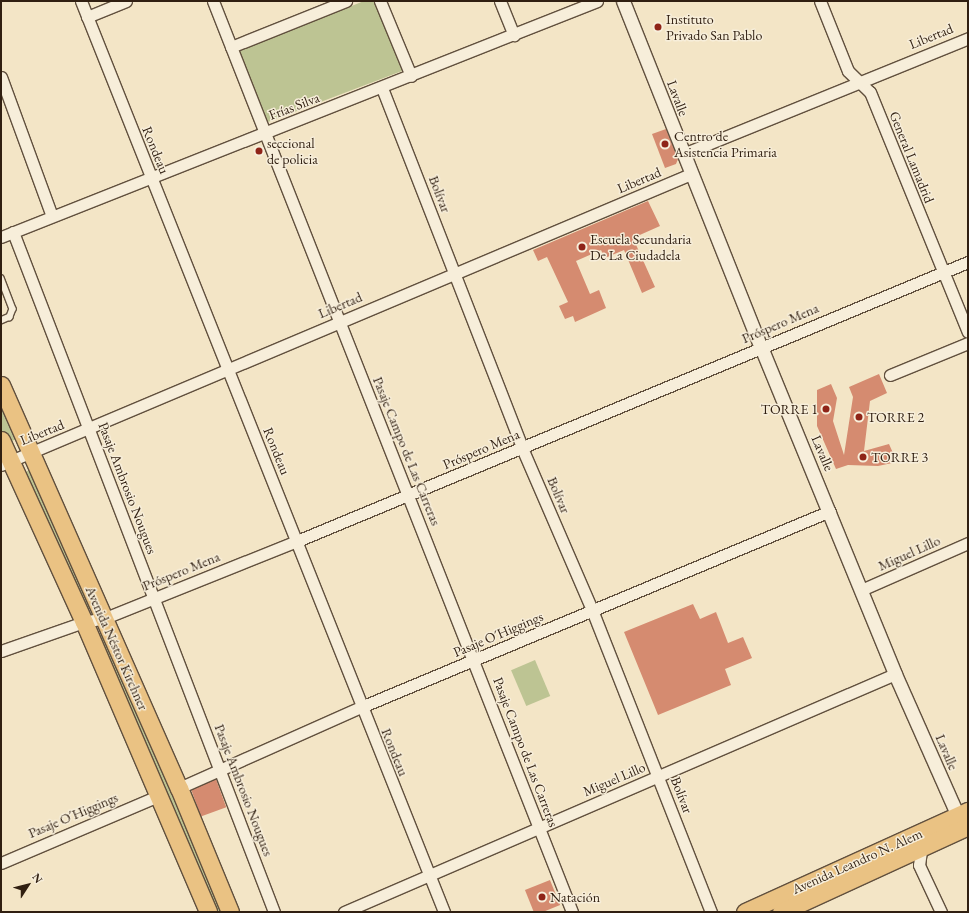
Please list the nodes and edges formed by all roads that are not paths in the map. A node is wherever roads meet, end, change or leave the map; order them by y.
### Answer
1 (81, 1) edge
2 (126, 1) edge
3 (213, 1) edge
4 (346, 1) edge
5 (380, 1) edge
6 (500, 1) edge
7 (597, 1) edge
8 (623, 1) edge
9 (820, 1) edge
10 (87, 17) junction
11 (514, 35) junction
12 (968, 38) edge
13 (231, 47) junction
14 (411, 76) junction
15 (1, 77) edge
16 (858, 81) junction
17 (382, 88) junction
18 (266, 133) junction
19 (683, 154) junction
20 (691, 174) junction
21 (152, 179) junction
22 (52, 216) junction
23 (13, 232) junction
24 (1, 237) edge
25 (968, 262) edge
26 (943, 272) junction
27 (455, 273) junction
28 (1, 278) edge
29 (1, 321) edge
30 (340, 322) junction
31 (968, 332) edge
32 (968, 343) edge
33 (761, 347) junction
34 (228, 371) junction
35 (890, 375) dead end
36 (1, 385) edge
37 (89, 429) junction
38 (1, 440) edge
39 (522, 448) junction
40 (30, 452) junction
41 (6, 463) edge
42 (409, 495) junction
43 (830, 511) junction
44 (297, 541) junction
45 (968, 543) edge
46 (861, 590) junction
47 (155, 598) junction
48 (592, 610) junction
49 (105, 618) junction
50 (84, 622) junction
51 (1, 651) edge
52 (474, 660) junction
53 (895, 674) junction
54 (361, 707) junction
55 (221, 769) junction
56 (659, 777) junction
57 (179, 788) junction
58 (158, 796) junction
59 (965, 819) edge
60 (540, 827) junction
61 (927, 829) junction
62 (920, 848) junction
63 (1, 863) edge
64 (428, 875) junction
65 (208, 912) edge
66 (230, 912) edge
67 (274, 912) edge
68 (344, 912) edge
69 (444, 912) edge
70 (572, 912) edge
71 (712, 912) edge
72 (745, 912) edge
73 (781, 912) edge
74 (941, 912) edge

1 - 10 street, Rondeau
2 - 10 street
3 - 13 street, Pasaje Campo de Las Carreras
4 - 13 street
5 - 14 street
6 - 11 street
7 - 11 street, Frías Silva
8 - 19 street, Lavalle
9 - 16 street, General Lamadrid
10 - 21 street, Rondeau
11 - 14 street, Frías Silva
12 - 16 street, Libertad
13 - 18 street, Pasaje Campo de Las Carreras
14 - 17 street, Frías Silva
15 - 22 street
16 - 19 street, Libertad
16 - 26 street, General Lamadrid
17 - 18 street, Frías Silva
17 - 27 street, Bolívar
18 - 21 street, Frías Silva
18 - 30 street, Pasaje Campo de Las Carreras
19 - 20 street, Lavalle
20 - 27 street, Libertad
20 - 33 street, Lavalle
21 - 22 street, Frías Silva
21 - 34 street, Rondeau
22 - 23 street, Frías Silva
23 - 24 street, Frías Silva
23 - 37 street, Pasaje Ambrosio Nougues
25 - 26 street, Próspero Mena
26 - 31 street, General Lamadrid
26 - 33 street, Próspero Mena
27 - 30 street, Libertad
27 - 39 street, Bolívar
28 - 29 lane
30 - 34 street, Libertad
30 - 42 street, Pasaje Campo de Las Carreras
32 - 35 street
33 - 39 street, Próspero Mena
33 - 43 street, Lavalle
34 - 37 street, Libertad
34 - 44 street, Rondeau
36 - 40 main road, Avenida Néstor Kirchner
37 - 40 street, Libertad
37 - 47 street, Pasaje Ambrosio Nougues
38 - 41 main road, Avenida Néstor Kirchner
39 - 42 street, Próspero Mena
39 - 48 street, Bolívar
40 - 41 street, Libertad
40 - 49 main road, Avenida Néstor Kirchner
41 - 50 main road, Avenida Néstor Kirchner
42 - 44 street, Próspero Mena
42 - 52 street, Pasaje Campo de Las Carreras
43 - 46 street, Lavalle
43 - 48 street, Pasaje O´Higgings
44 - 47 street, Próspero Mena
44 - 54 street, Rondeau
45 - 46 street, Miguel Lillo
46 - 53 street, Lavalle
47 - 49 street, Próspero Mena
47 - 55 street, Pasaje Ambrosio Nougues
48 - 52 street, Pasaje O´Higgings
48 - 56 street, Bolívar
49 - 50 street, Próspero Mena
49 - 57 main road, Avenida Néstor Kirchner
50 - 51 street, Próspero Mena
50 - 58 main road, Avenida Néstor Kirchner
52 - 54 street, Pasaje O´Higgings
52 - 60 street, Pasaje Campo de Las Carreras
53 - 56 street, Miguel Lillo
53 - 59 street, Lavalle
54 - 55 street, Pasaje O´Higgings
54 - 64 street, Rondeau
55 - 57 street, Pasaje O´Higgings
55 - 67 street, Pasaje Ambrosio Nougues
56 - 60 street, Miguel Lillo
56 - 71 street, Bolívar
57 - 66 main road, Avenida Néstor Kirchner
58 - 63 street, Pasaje O´Higgings
58 - 65 main road, Avenida Néstor Kirchner
59 - 61 main road, Avenida Leandro N. Alem
59 - 62 main road, Avenida Leandro N. Alem
60 - 64 street, Miguel Lillo
60 - 70 street, Pasaje Campo de Las Carreras
61 - 62 street
61 - 72 main road, Avenida Leandro N. Alem
62 - 73 main road, Avenida Leandro N. Alem
62 - 74 street
64 - 68 street, Miguel Lillo
64 - 69 street, Rondeau

